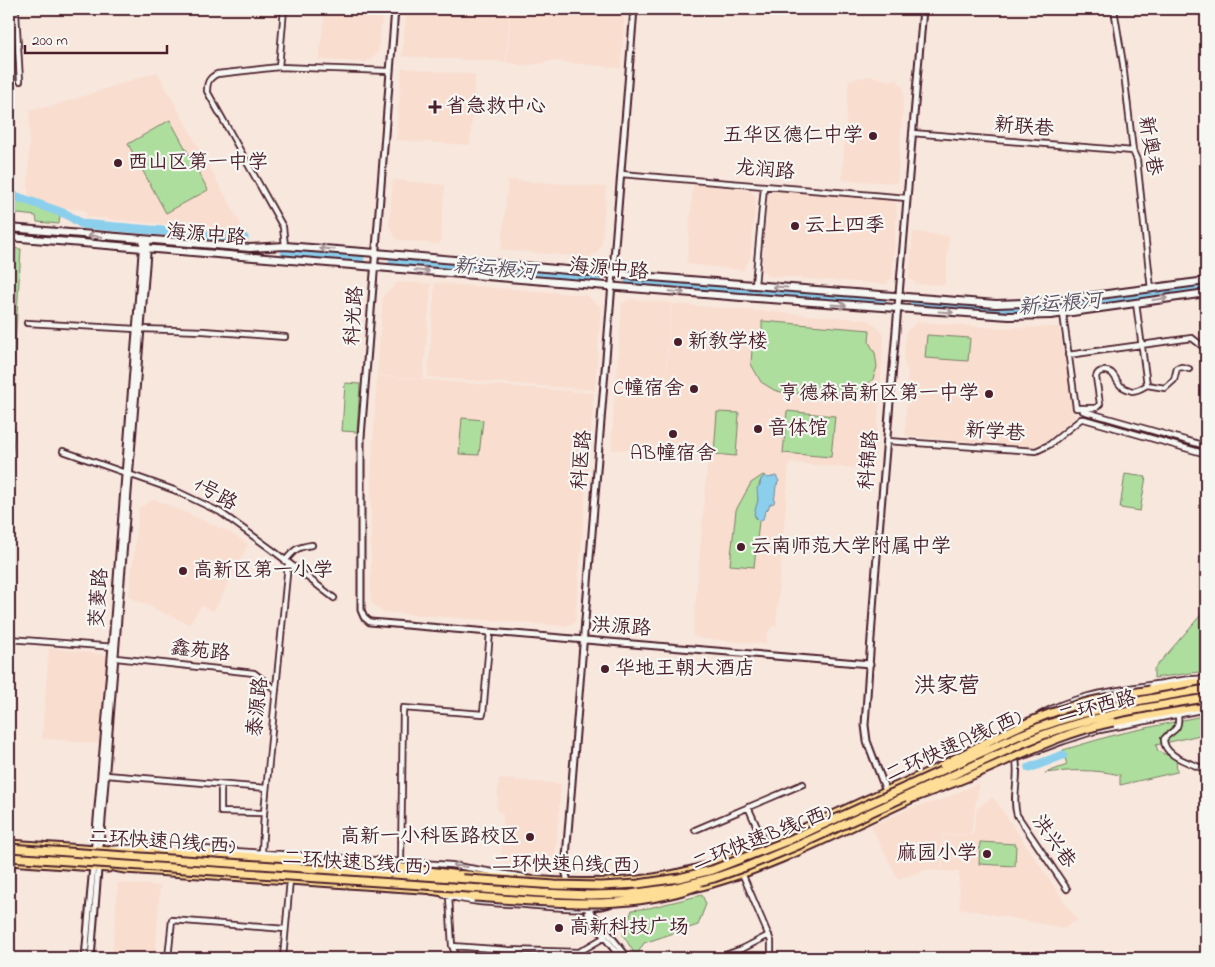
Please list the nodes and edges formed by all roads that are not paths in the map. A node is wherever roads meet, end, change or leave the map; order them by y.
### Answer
1 (14, 9) edge
2 (284, 9) edge
3 (394, 9) edge
4 (634, 9) edge
5 (923, 9) edge
6 (1114, 9) edge
7 (279, 67) junction
8 (390, 71) junction
9 (20, 81) dead end
10 (912, 133) junction
11 (1133, 151) junction
12 (621, 174) junction
13 (764, 186) junction
14 (907, 198) junction
15 (9, 228) edge
16 (9, 237) edge
17 (146, 240) junction
18 (284, 246) junction
19 (145, 247) junction
20 (376, 253) junction
21 (374, 268) junction
22 (612, 274) junction
23 (1206, 282) edge
24 (754, 285) junction
25 (611, 286) junction
26 (1151, 289) junction
27 (1206, 292) edge
28 (899, 296) junction
29 (1136, 303) junction
30 (898, 309) junction
31 (1063, 314) junction
32 (27, 323) dead end
33 (138, 329) junction
34 (286, 338) dead end
35 (1142, 345) junction
36 (1206, 349) edge
37 (1068, 355) junction
38 (1189, 369) dead end
39 (1147, 385) junction
40 (1082, 409) junction
41 (1084, 419) junction
42 (886, 440) junction
43 (1206, 446) edge
44 (63, 451) dead end
45 (1206, 454) edge
46 (127, 473) junction
47 (312, 545) dead end
48 (287, 563) junction
49 (334, 598) dead end
50 (370, 622) joint
51 (490, 632) junction
52 (9, 639) edge
53 (583, 640) junction
54 (114, 647) junction
55 (116, 658) junction
56 (870, 664) junction
57 (1206, 682) edge
58 (1206, 689) edge
59 (276, 690) junction
60 (1206, 698) edge
61 (1206, 704) edge
62 (1206, 709) edge
63 (1178, 716) junction
64 (1031, 721) junction
65 (1018, 731) junction
66 (1015, 755) junction
67 (1206, 770) edge
68 (106, 775) junction
69 (802, 784) dead end
70 (221, 785) junction
71 (266, 788) junction
72 (886, 791) junction
73 (895, 792) junction
74 (748, 807) junction
75 (876, 810) junction
76 (264, 813) junction
77 (694, 830) dead end
78 (9, 844) edge
79 (764, 846) junction
80 (9, 849) edge
81 (97, 852) junction
82 (126, 852) junction
83 (262, 853) junction
84 (9, 856) edge
85 (78, 858) junction
86 (9, 861) edge
87 (401, 862) junction
88 (96, 865) junction
89 (731, 872) junction
90 (742, 873) junction
91 (290, 880) junction
92 (542, 880) junction
93 (501, 882) junction
94 (568, 882) junction
95 (1067, 889) dead end
96 (431, 890) junction
97 (449, 897) junction
98 (630, 898) junction
99 (579, 899) junction
100 (586, 908) junction
101 (285, 929) junction
102 (769, 936) junction
103 (605, 937) junction
104 (452, 946) junction
105 (85, 958) edge
106 (91, 958) edge
107 (168, 958) edge
108 (283, 958) edge
109 (457, 958) edge
110 (621, 958) edge
111 (628, 958) edge
112 (717, 958) edge
113 (771, 958) edge

1 - 9 street
2 - 7 street
3 - 8 street, 科光路
4 - 12 street, 科医路
5 - 10 street, 科锦路
6 - 11 street, 新奥巷
7 - 8 street
7 - 18 street
8 - 20 street, 科光路
10 - 11 street, 新联巷
10 - 14 street, 科锦路
11 - 26 street, 新奥巷
12 - 13 street, 龙润路
12 - 22 street, 科医路
13 - 14 street, 龙润路
13 - 24 street
14 - 28 street, 科锦路
17 -> 15 main road, 海源中路
16 - 19 main road, 海源中路
17 - 18 main road, 海源中路
17 - 19 street, 茭菱路
20 -> 18 main road, 海源中路
19 - 21 main road, 海源中路
19 - 33 street, 茭菱路
20 - 21 street, 科光路
20 - 22 main road, 海源中路
21 -> 25 main road, 海源中路
21 - 50 street, 科光路
22 - 24 main road, 海源中路
22 - 25 street, 科医路
23 - 26 main road, 海源中路
28 -> 24 main road, 海源中路
25 -> 30 main road, 海源中路
25 - 53 street, 科医路
26 - 28 main road, 海源中路
29 -> 27 main road, 海源中路
28 - 30 street, 科锦路
29 - 31 main road, 海源中路
29 - 35 street
30 -> 31 main road, 海源中路
30 - 42 street, 科锦路
31 - 37 street
32 - 33 street
33 - 34 street
33 - 46 street, 茭菱路
35 - 36 street
35 - 37 street
35 - 39 street
37 - 40 street
38 - 39 street
39 - 40 street
40 - 41 street
40 - 43 street
41 - 42 street, 新学巷
41 - 45 street
42 - 56 street, 科锦路
44 - 46 street, 1号路
46 - 48 street, 1号路
46 - 54 street, 茭菱路
47 - 48 street
48 - 49 street, 1号路
48 - 59 street, 泰源路
50 - 51 street, 洪源路
51 - 53 street, 洪源路
51 - 87 street
52 - 54 street
53 - 56 street, 洪源路
53 - 94 street, 科医路
54 - 55 street, 茭菱路
54 - 81 street, 茭菱路
55 - 59 street, 鑫苑路
55 - 68 street, 茭菱路
56 - 72 street, 科锦路
57 - 64 main road, bridge
57 - 64 street
57 - 65 main road, 二环西路
58 - 73 main road, 二环快速A线(西), bridge
59 - 71 street, 泰源路
60 - 75 main road, 二环快速B线(西), bridge
61 - 66 main road, 二环西路
61 - 75 main road, bridge
62 - 63 street
63 - 66 street
63 - 67 street
64 - 65 street
64 - 73 main road, bridge
65 - 72 main road, 二环西路
66 - 90 main road, 二环西路
66 - 95 street, 洪兴巷
68 - 70 street
68 - 81 street, 茭菱路
69 - 74 street
70 - 71 street
70 - 76 street
71 - 76 street, 泰源路
72 - 79 main road, 二环西路
73 - 93 main road, 二环快速A线(西), bridge
74 - 77 street
74 - 79 street
75 - 89 main road, 二环快速B线(西), bridge
76 - 83 street, 泰源路
78 - 81 main road
79 - 94 main road, 二环西路
80 - 85 main road, bridge
80 - 93 main road, 二环快速A线(西), bridge
81 - 82 main road
81 - 83 street
81 - 85 main road
81 - 88 street, 茭菱路
82 - 92 main road, 二环西路
82 - 93 main road, bridge
83 - 87 street
84 - 85 main road, bridge
84 - 89 main road, 二环快速B线(西), bridge
85 - 88 main road
86 - 88 main road
92 -> 87 street
88 - 91 main road, 二环西路
88 - 105 street, 茭菱路
88 - 106 street, 茭菱路
89 - 96 main road, bridge
90 - 98 main road, 二环西路
90 - 102 street
91 - 96 main road, 二环西路
91 - 101 street
92 - 94 main road, 二环西路
94 - 99 street, 科医路
96 - 97 street
96 - 99 main road, 二环西路
97 - 100 street
97 - 104 street
98 - 99 main road, 二环西路
98 - 100 street
99 - 100 street, 科医路
100 - 103 street
100 - 111 street
101 - 107 street
101 - 108 street
102 - 112 street
102 - 113 street
103 - 104 street
103 - 110 street
104 - 109 street

